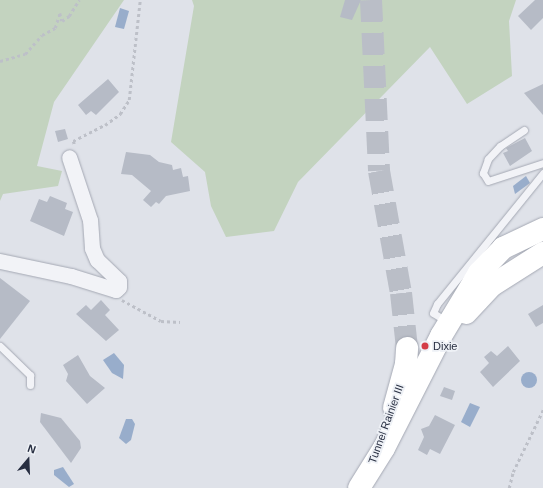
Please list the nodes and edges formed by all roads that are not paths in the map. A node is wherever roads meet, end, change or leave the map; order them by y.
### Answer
1 (524, 130) dead end
2 (69, 157) dead end
3 (543, 163) edge
4 (543, 173) edge
5 (533, 233) edge
6 (503, 248) junction
7 (543, 254) edge
8 (0, 261) edge
9 (514, 271) junction
10 (448, 322) junction
11 (0, 346) edge
12 (407, 348) tunnel mouth
13 (30, 385) dead end
14 (366, 484) edge

1 - 3 lane
2 - 8 street
4 - 10 lane
5 - 6 main road
5 - 7 main road
6 - 9 main road
6 - 10 main road
7 - 9 main road
9 - 14 main road
10 - 14 main road
11 - 13 lane
12 - 14 main road, Tunnel Rainier III

